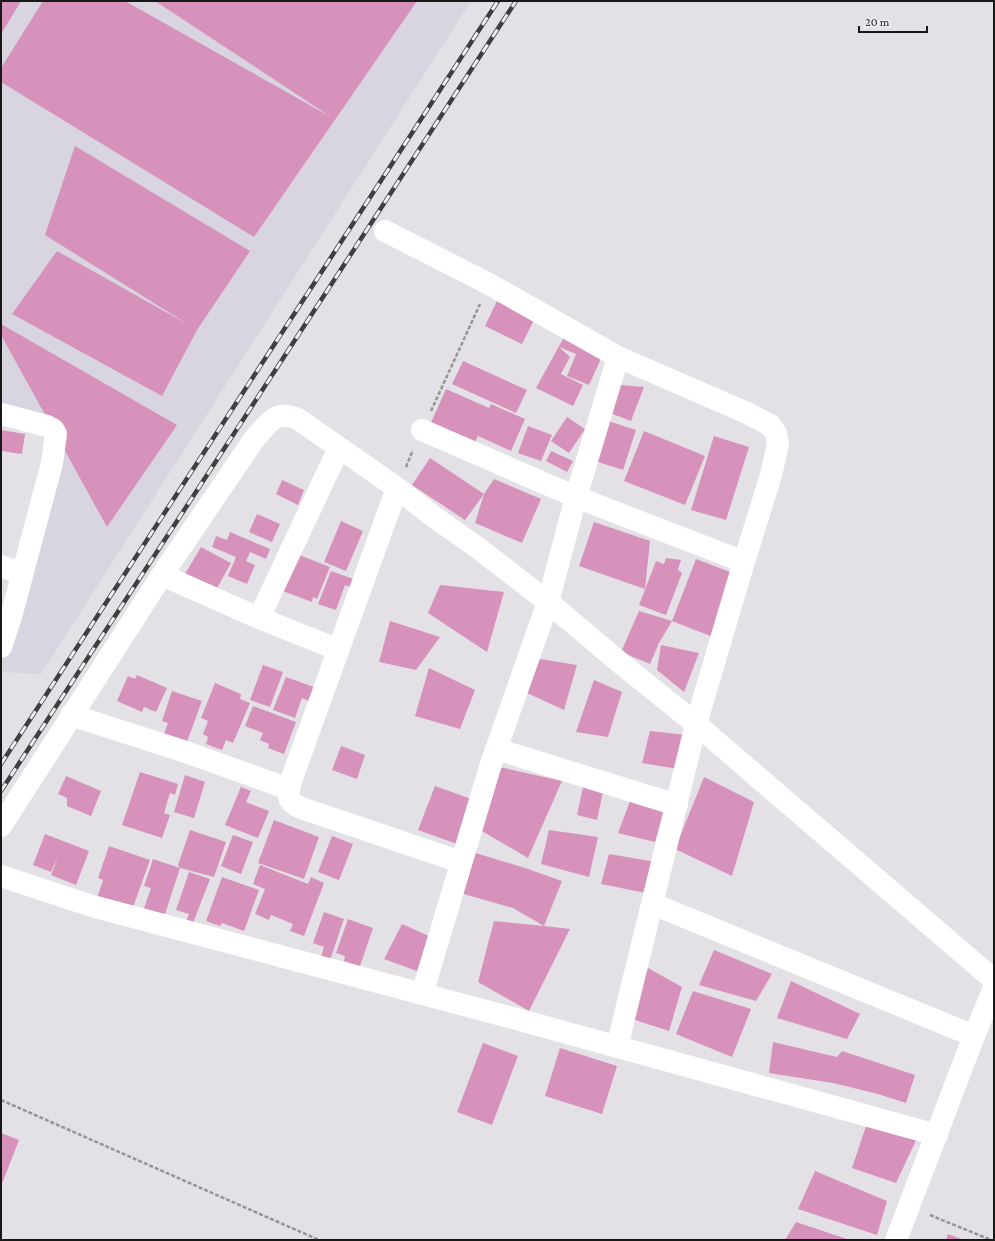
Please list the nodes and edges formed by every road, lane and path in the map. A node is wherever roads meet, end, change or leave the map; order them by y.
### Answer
1 (385, 231) dead end
2 (489, 284) junction
3 (618, 357) junction
4 (1, 414) edge
5 (422, 430) junction
6 (339, 448) junction
7 (397, 488) junction
8 (576, 497) junction
9 (744, 562) junction
10 (1, 566) edge
11 (22, 574) junction
12 (162, 575) junction
13 (548, 602) junction
14 (259, 618) junction
15 (1, 647) edge
16 (339, 650) junction
17 (72, 715) junction
18 (696, 724) junction
19 (496, 749) junction
20 (288, 789) junction
21 (677, 805) junction
22 (1, 826) edge
23 (461, 862) junction
24 (1, 876) edge
25 (653, 904) junction
26 (994, 980) edge
27 (994, 988) edge
28 (422, 994) junction
29 (974, 1036) junction
30 (618, 1047) junction
31 (1, 1100) edge
32 (937, 1135) junction
33 (909, 1206) junction
34 (319, 1240) edge
35 (896, 1240) edge
36 (991, 1240) edge

1 - 2 street
2 - 3 street
2 - 5 path
3 - 8 street
3 - 9 street
4 - 11 street
5 - 7 path
5 - 8 street
6 - 7 street
6 - 12 street
6 - 14 street
7 - 13 street
7 - 16 street
8 - 9 street
8 - 13 street
9 - 18 street
10 - 11 street
11 - 15 street
12 - 14 street
12 - 17 street
13 - 18 street
13 - 19 street
14 - 16 street
16 - 20 street
17 - 20 street
17 - 22 street
18 - 21 street
18 - 26 street
19 - 21 street
19 - 23 street
20 - 23 street
21 - 25 street
23 - 28 street
24 - 28 street
25 - 29 street
25 - 30 street
27 - 29 street
28 - 30 street
29 - 32 street
30 - 32 street
31 - 34 path
32 - 33 street
33 - 35 street
33 - 36 path

